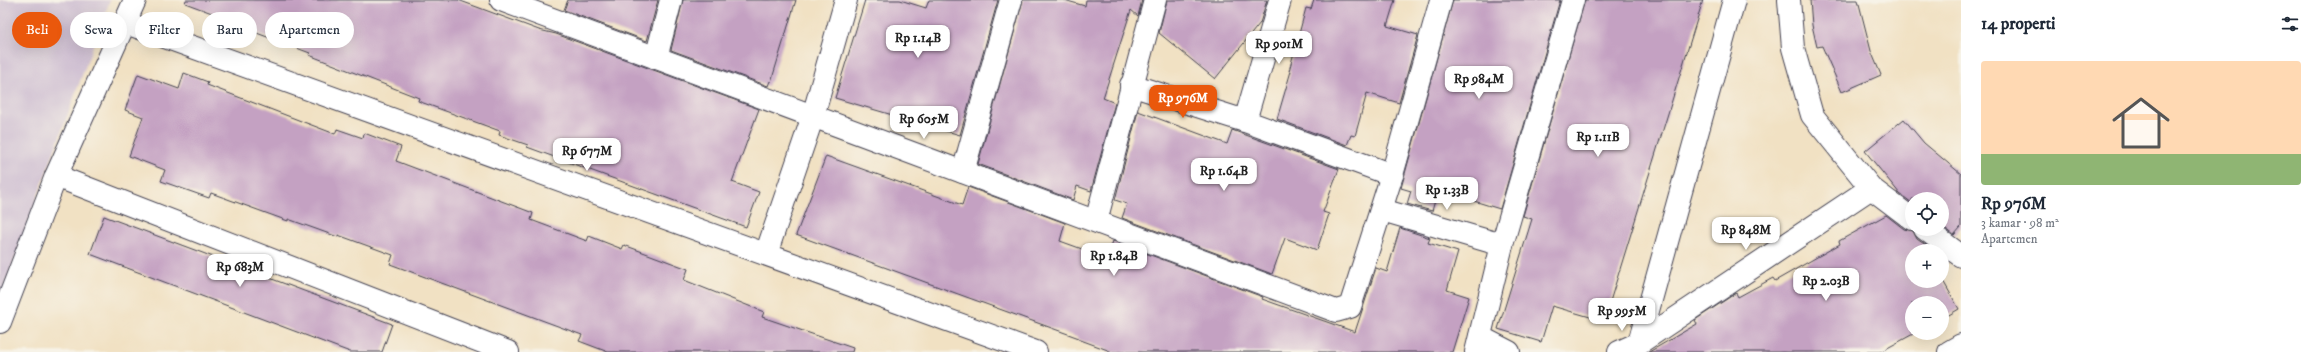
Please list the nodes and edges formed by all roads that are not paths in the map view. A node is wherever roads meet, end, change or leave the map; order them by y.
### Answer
1 (134, 0) edge
2 (501, 0) edge
3 (671, 0) edge
4 (846, 0) edge
5 (1011, 0) edge
6 (1155, 0) edge
7 (1280, 0) edge
8 (1441, 0) edge
9 (1574, 0) edge
10 (1734, 0) edge
11 (1789, 0) edge
12 (127, 20) edge
13 (127, 23) edge
14 (115, 48) edge
15 (656, 58) junction
16 (1131, 85) junction
17 (813, 116) junction
18 (1245, 121) junction
19 (963, 172) junction
20 (1392, 175) junction
21 (56, 176) junction
22 (1871, 188) junction
23 (1382, 210) junction
24 (1905, 214) edge
25 (1096, 221) junction
26 (1934, 236) edge
27 (1502, 245) junction
28 (766, 254) junction
29 (1961, 256) edge
30 (0, 322) edge
31 (1639, 343) junction
32 (1478, 345) edge
33 (1961, 345) edge
34 (508, 352) edge
35 (1036, 352) edge
36 (1509, 352) edge
37 (1619, 352) edge
38 (1948, 352) edge

1 - 12 street
2 - 15 street
3 - 15 street
4 - 17 street
5 - 19 street
6 - 16 street
7 - 18 street
8 - 20 street
9 - 27 street
10 - 31 street
11 - 22 street
13 - 28 street
14 - 21 street
15 - 17 street
16 - 18 street
16 - 25 street
17 - 19 street
17 - 28 street
18 - 20 street
19 - 25 street
20 - 23 street
21 - 30 street
21 - 34 street
22 - 24 street
22 - 31 street
23 - 25 street
23 - 27 street
26 - 29 street
27 - 32 street
28 - 35 street
31 - 37 street
32 - 36 street
33 - 38 street

